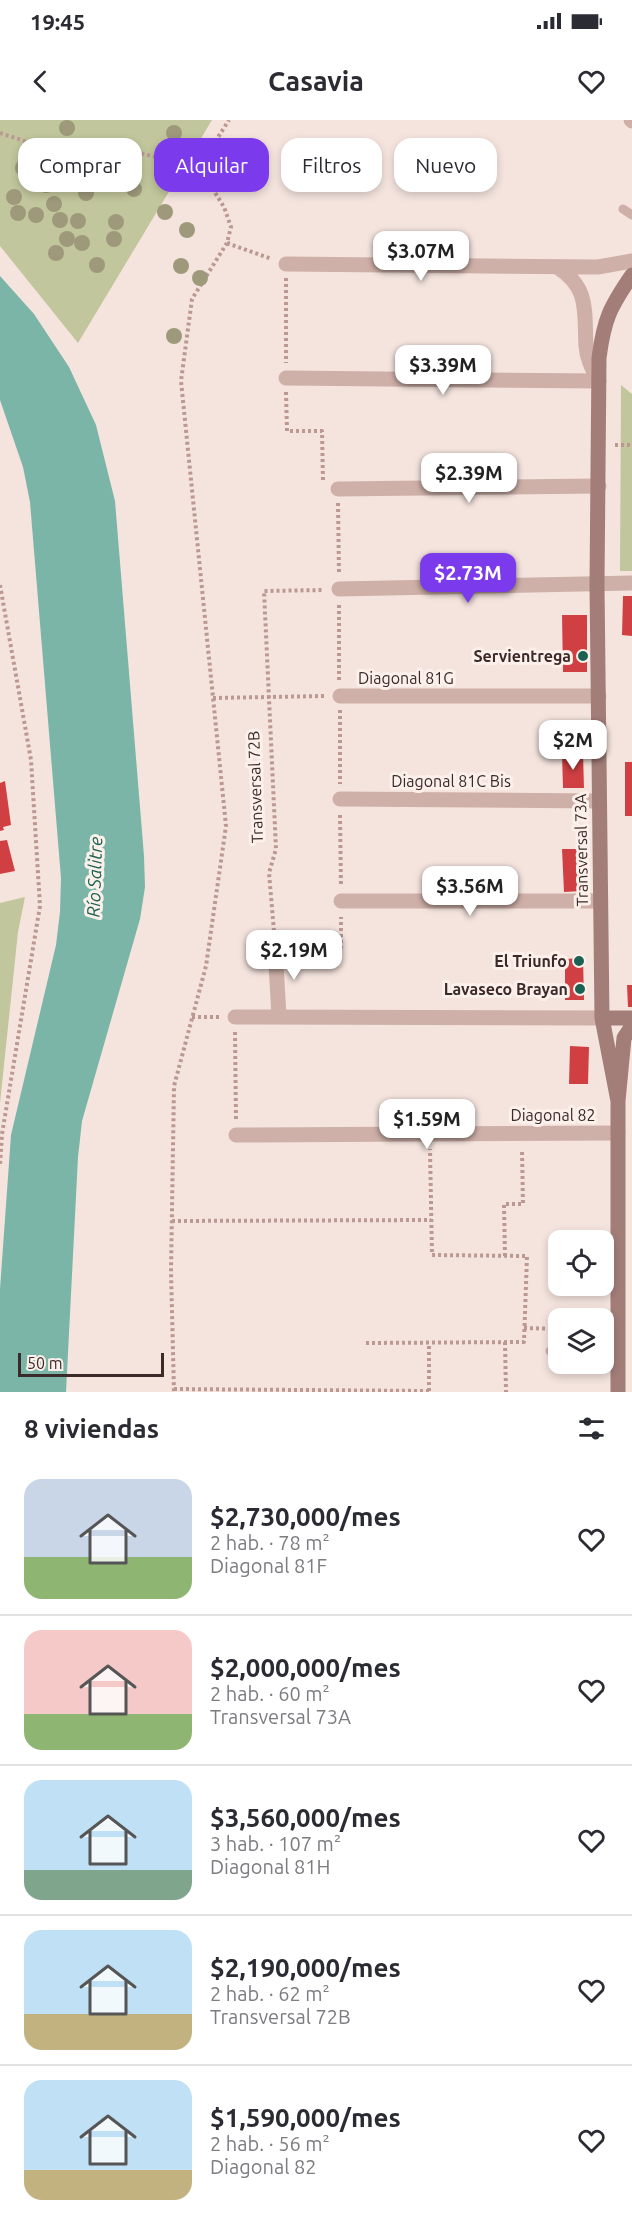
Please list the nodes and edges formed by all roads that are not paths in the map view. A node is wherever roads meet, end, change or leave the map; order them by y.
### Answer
1 (623, 209) dead end
2 (632, 215) edge
3 (632, 261) edge
4 (286, 264) road end
5 (556, 267) junction
6 (632, 274) edge
7 (286, 378) dead end
8 (599, 381) junction
9 (599, 486) junction
10 (338, 489) dead end
11 (632, 583) edge
12 (597, 585) junction
13 (339, 590) road end
14 (339, 696) road end
15 (599, 696) junction
16 (340, 798) dead end
17 (598, 801) junction
18 (341, 901) dead end
19 (600, 901) junction
20 (275, 946) road end
21 (235, 1017) road end
22 (279, 1017) junction
23 (602, 1018) junction
24 (632, 1018) edge
25 (632, 1026) edge
26 (618, 1101) junction
27 (618, 1133) junction
28 (236, 1135) road end
29 (612, 1308) edge
30 (614, 1372) edge
31 (618, 1392) edge

1 - 2 lane
3 - 5 street
4 - 5 street
5 - 8 street, Transversal 73A
6 - 8 street, Transversal 73A
7 - 8 street
8 - 9 street, Transversal 73A
9 - 10 street
9 - 12 street, Transversal 73A
11 - 12 street
12 - 13 street
12 - 15 street, Transversal 73A
14 - 15 street, Diagonal 81G
15 - 17 street, Transversal 73A
16 - 17 street, Diagonal 81C Bis
17 - 19 street, Transversal 73A
18 - 19 street
19 - 23 street, Transversal 73A
20 - 22 street
21 - 22 street
22 - 23 street
23 - 24 street
23 - 26 street, Transversal 73A
25 - 26 street, Transversal 73A
26 - 27 street, Transversal 73A
27 - 28 street, Diagonal 82
27 - 29 street, Transversal 73A
30 - 31 street, Transversal 73A

